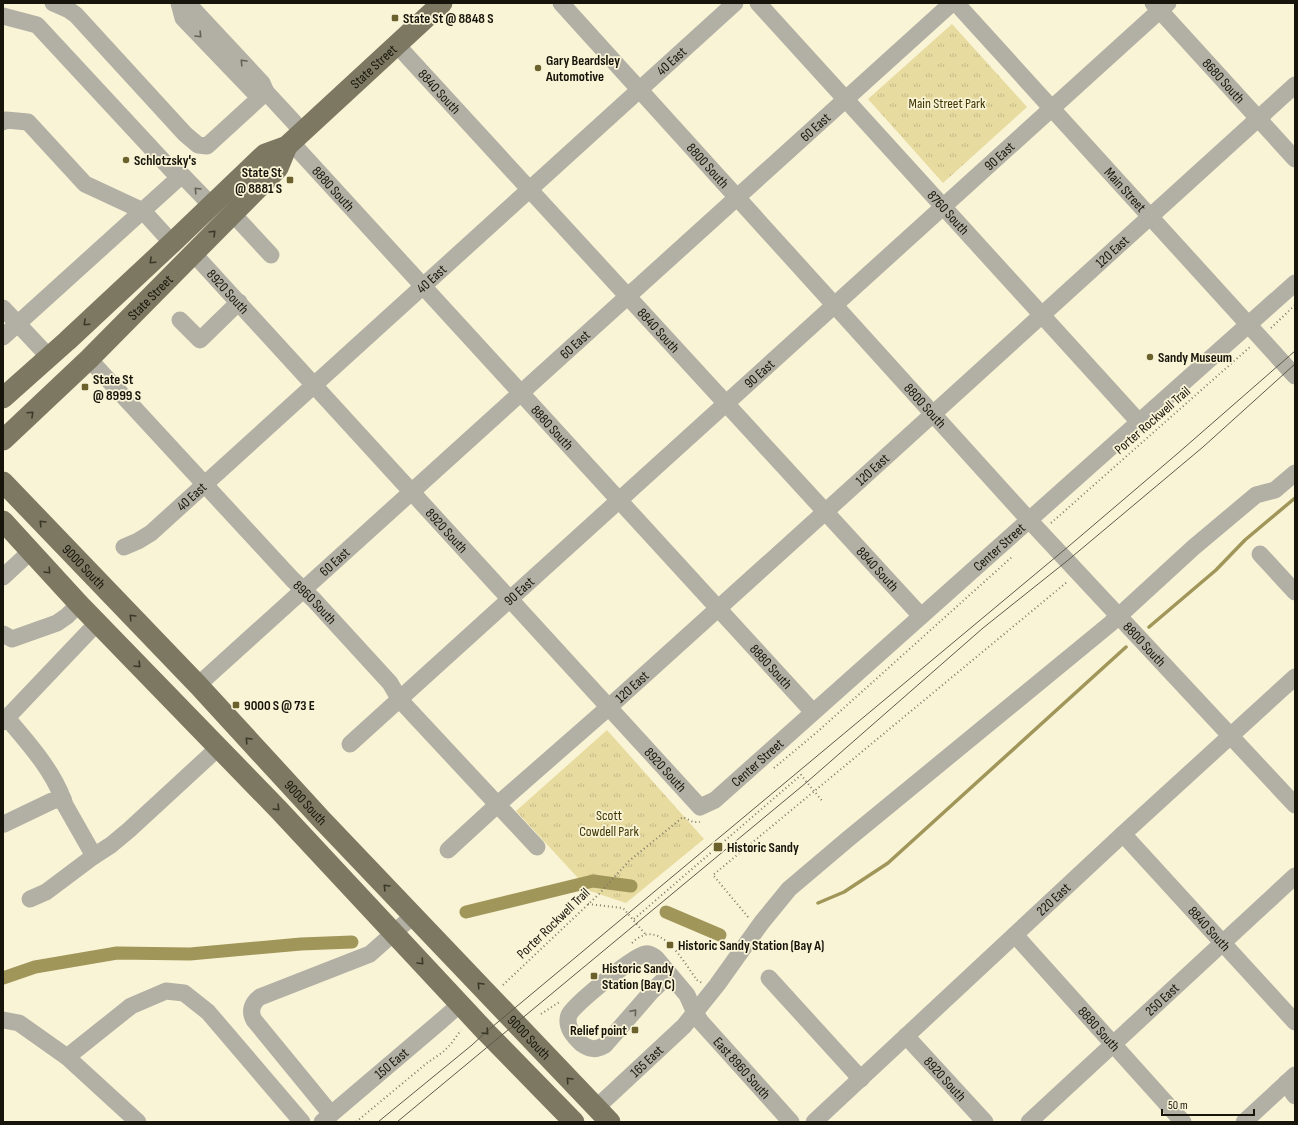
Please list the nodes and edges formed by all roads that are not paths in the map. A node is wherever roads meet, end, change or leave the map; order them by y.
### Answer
1 (53, 3) edge
2 (179, 3) edge
3 (182, 3) edge
4 (561, 3) edge
5 (735, 3) edge
6 (758, 3) edge
7 (952, 3) edge
8 (956, 3) edge
9 (440, 4) edge
10 (1160, 6) edge
11 (3, 16) edge
12 (397, 45) junction
13 (1295, 85) edge
14 (639, 90) junction
15 (266, 92) junction
16 (846, 99) junction
17 (1051, 109) junction
18 (1258, 118) junction
19 (3, 122) edge
20 (294, 140) junction
21 (1295, 159) edge
22 (180, 176) junction
23 (529, 189) junction
24 (737, 198) junction
25 (211, 205) junction
26 (943, 207) junction
27 (143, 211) junction
28 (232, 213) junction
29 (1150, 217) junction
30 (172, 243) junction
31 (193, 253) junction
32 (271, 255) dead end
33 (1295, 283) edge
34 (423, 286) junction
35 (628, 296) junction
36 (238, 302) junction
37 (834, 306) junction
38 (3, 308) edge
39 (1041, 315) junction
40 (180, 320) dead end
41 (18, 324) junction
42 (1248, 325) junction
43 (3, 337) edge
44 (49, 357) junction
45 (89, 359) junction
46 (1295, 376) edge
47 (314, 385) junction
48 (521, 393) junction
49 (3, 398) edge
50 (726, 404) junction
51 (932, 414) junction
52 (1139, 422) junction
53 (3, 440) edge
54 (1295, 473) edge
55 (3, 482) edge
56 (204, 484) junction
57 (412, 492) junction
58 (619, 501) junction
59 (825, 512) junction
60 (1029, 520) junction
61 (3, 521) edge
62 (124, 547) dead end
63 (30, 552) junction
64 (1260, 554) dead end
65 (3, 577) edge
66 (303, 590) junction
67 (1295, 592) edge
68 (510, 599) junction
69 (79, 604) junction
70 (718, 608) junction
71 (921, 616) junction
72 (1119, 616) junction
73 (97, 623) junction
74 (3, 634) edge
75 (1295, 677) edge
76 (198, 686) junction
77 (400, 700) junction
78 (609, 707) junction
79 (813, 712) junction
80 (5, 720) edge
81 (1231, 736) junction
82 (350, 744) dead end
83 (218, 748) junction
84 (63, 799) junction
85 (1295, 804) edge
86 (497, 805) junction
87 (700, 807) joint
88 (322, 820) junction
89 (3, 823) edge
90 (1123, 834) junction
91 (537, 848) dead end
92 (448, 850) dead end
93 (94, 856) junction
94 (1295, 876) edge
95 (30, 899) dead end
96 (414, 915) junction
97 (394, 933) junction
98 (1015, 935) junction
99 (436, 938) junction
100 (1222, 943) junction
101 (669, 975) junction
102 (769, 978) dead end
103 (460, 1004) junction
104 (695, 1013) junction
105 (3, 1020) edge
106 (1295, 1022) edge
107 (906, 1036) junction
108 (1113, 1044) junction
109 (67, 1057) junction
110 (861, 1079) junction
111 (1292, 1085) edge
112 (603, 1115) edge
113 (326, 1118) edge
114 (138, 1122) edge
115 (302, 1122) edge
116 (574, 1122) edge
117 (792, 1122) edge
118 (814, 1122) edge
119 (985, 1122) edge
120 (1029, 1122) edge
121 (1183, 1122) edge
122 (1244, 1122) edge

1 - 15 street
2 -> 15 street
15 -> 3 street, 8880 South
4 - 14 street, 8800 South
5 - 14 street, 40 East
6 - 16 street, 8760 South
7 - 16 street, 60 East
8 - 17 street, Main Street
9 - 12 main road, State Street
10 - 17 street, 90 East
10 - 18 street, 8680 South
11 - 22 street
12 - 20 main road, State Street
12 - 23 street, 8840 South
13 - 18 street, 120 East
14 - 23 street, 40 East
14 - 24 street, 8800 South
15 - 20 street, 8880 South
16 - 24 street, 60 East
16 - 26 street, 8760 South
17 - 26 street, 90 East
17 - 29 street, Main Street
18 - 21 street, 8680 South
18 - 29 street, 120 East
19 - 27 street
20 - 25 main road, State Street
20 - 28 main road, State Street
20 - 34 street, 8880 South
25 -> 22 street
22 - 27 street
23 - 34 street, 40 East
23 - 35 street, 8840 South
24 - 35 street, 60 East
24 - 37 street, 8800 South
25 - 30 main road, State Street
26 - 37 street, 90 East
26 - 39 street, 8760 South
27 - 30 street
27 - 41 street
31 -> 28 main road, State Street
28 - 32 street
29 - 39 street, 120 East
29 - 42 street, Main Street
30 -> 44 main road, State Street
31 - 36 street, 8920 South
31 - 45 main road, State Street
33 - 42 street, Center Street
34 - 47 street, 40 East
34 - 48 street, 8880 South
35 - 48 street, 60 East
35 - 50 street, 8840 South
36 - 40 street
36 - 47 street, 8920 South
37 - 50 street, 90 East
37 - 51 street, 8800 South
38 - 41 street
39 - 51 street, 120 East
39 - 52 street, 8760 South
41 - 43 street
41 - 44 street
42 - 46 street, Main Street
42 - 52 street, Center Street
44 - 49 main road, State Street
53 -> 45 main road, State Street
45 - 56 street, 8960 South
47 - 56 street, 40 East
47 - 57 street, 8920 South
48 - 57 street, 60 East
48 - 58 street, 8880 South
50 - 58 street, 90 East
50 - 59 street, 8840 South
51 - 59 street, 120 East
51 - 60 street, 8800 South
52 - 60 street, Center Street
54 - 72 street, 165 East
76 -> 55 main road, 9000 South
56 - 62 street, 40 East
56 - 66 street, 8960 South
57 - 66 street, 60 East
57 - 68 street, 8920 South
58 - 68 street, 90 East
58 - 70 street, 8880 South
59 - 70 street, 120 East
59 - 71 street, 8840 South
60 - 71 street, Center Street
60 - 72 street, 8800 South
61 - 63 main road, 9000 South
63 - 65 street
63 -> 69 main road, 9000 South
64 - 67 street
66 - 76 street, 60 East
66 - 77 street, 8960 South
68 - 77 street, 90 East
68 - 78 street, 8920 South
69 - 73 main road, 9000 South
69 - 74 street
70 - 78 street, 120 East
70 - 79 street, 8880 South
71 - 79 street, Center Street
72 - 81 street, 8800 South
72 - 104 street, 165 East
73 - 80 street
73 -> 83 main road, 9000 South
75 - 81 street, 220 East
88 -> 76 main road, 9000 South
77 - 82 street, 90 East
77 - 86 street, 8960 South
78 - 86 street, 120 East
78 - 87 street, 8920 South
79 - 87 street, Center Street
80 - 84 street
81 - 85 street, 8800 South
81 - 90 street, 220 East
83 - 88 main road
83 - 93 street
83 -> 97 main road, 9000 South
84 - 89 street
84 - 93 street
86 - 91 street, 8960 South
86 - 92 street, 120 East
96 -> 88 main road, 9000 South
90 - 98 street, 220 East
90 - 100 street, 8840 South
93 - 95 street
94 - 100 street, 250 East
96 - 97 street
96 - 99 main road, 9000 South
97 -> 103 main road, 9000 South
97 - 113 street
98 - 107 street, 220 East
98 - 108 street, 8880 South
99 - 103 main road
112 -> 99 main road, 9000 South
100 - 106 street, 8840 South
100 - 108 street, 250 East
101 -> 101 street, East 8960 South
101 - 104 street, East 8960 South
102 - 110 street
103 - 113 street, 150 East
103 -> 116 main road, 9000 South
104 - 112 street, 165 East
104 - 117 street, East 8960 South
105 - 109 street
107 - 110 street, 220 East
107 - 119 street, 8920 South
108 - 120 street, 250 East
108 - 121 street, 8880 South
109 - 114 street
109 - 115 street
110 - 118 street, 220 East
111 - 122 street

